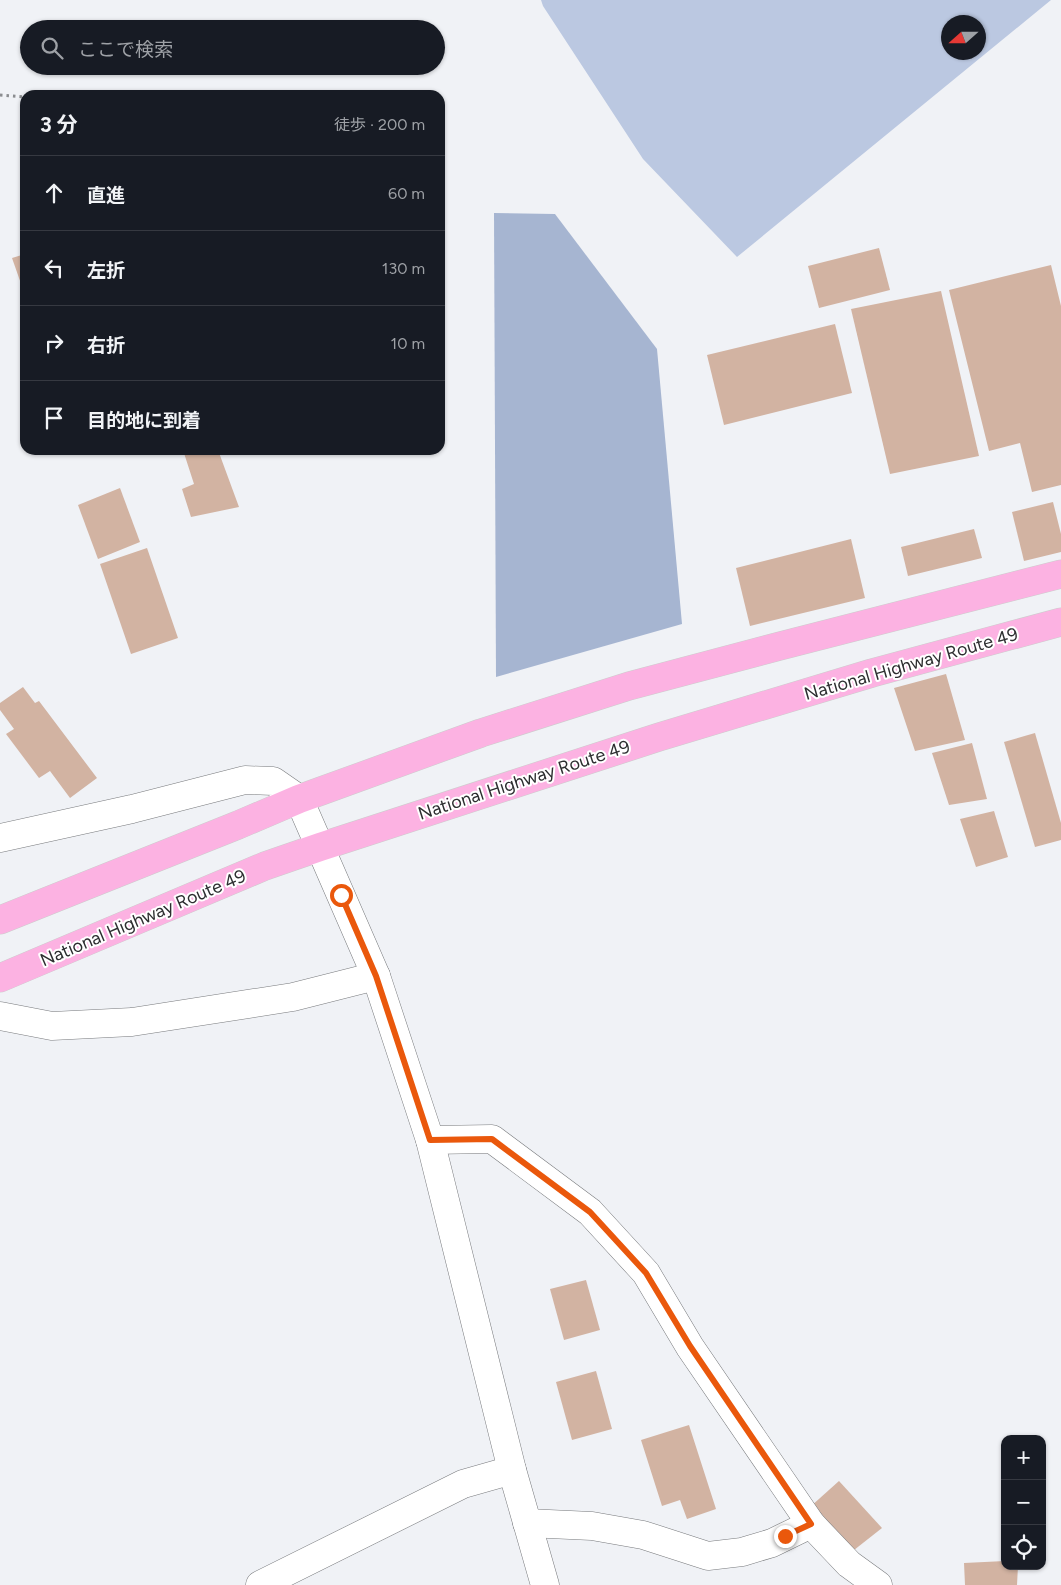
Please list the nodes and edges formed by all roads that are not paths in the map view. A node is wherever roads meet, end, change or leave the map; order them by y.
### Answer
1 (1061, 574) edge
2 (1061, 622) edge
3 (299, 799) junction
4 (0, 838) edge
5 (320, 847) junction
6 (0, 920) edge
7 (376, 976) junction
8 (0, 978) edge
9 (0, 1016) edge
10 (430, 1140) junction
11 (512, 1470) junction
12 (527, 1523) junction
13 (811, 1524) junction
14 (260, 1585) edge
15 (545, 1585) edge
16 (878, 1585) edge

1 - 3 highway
2 - 5 highway, National Highway Route 49
3 - 4 street
3 - 5 street
3 - 6 highway
5 - 7 street
5 - 8 highway, National Highway Route 49
7 - 9 street
7 - 10 street
10 - 11 street
10 - 13 street
11 - 12 street
11 - 14 street
12 - 13 street
12 - 15 street
13 - 16 street

